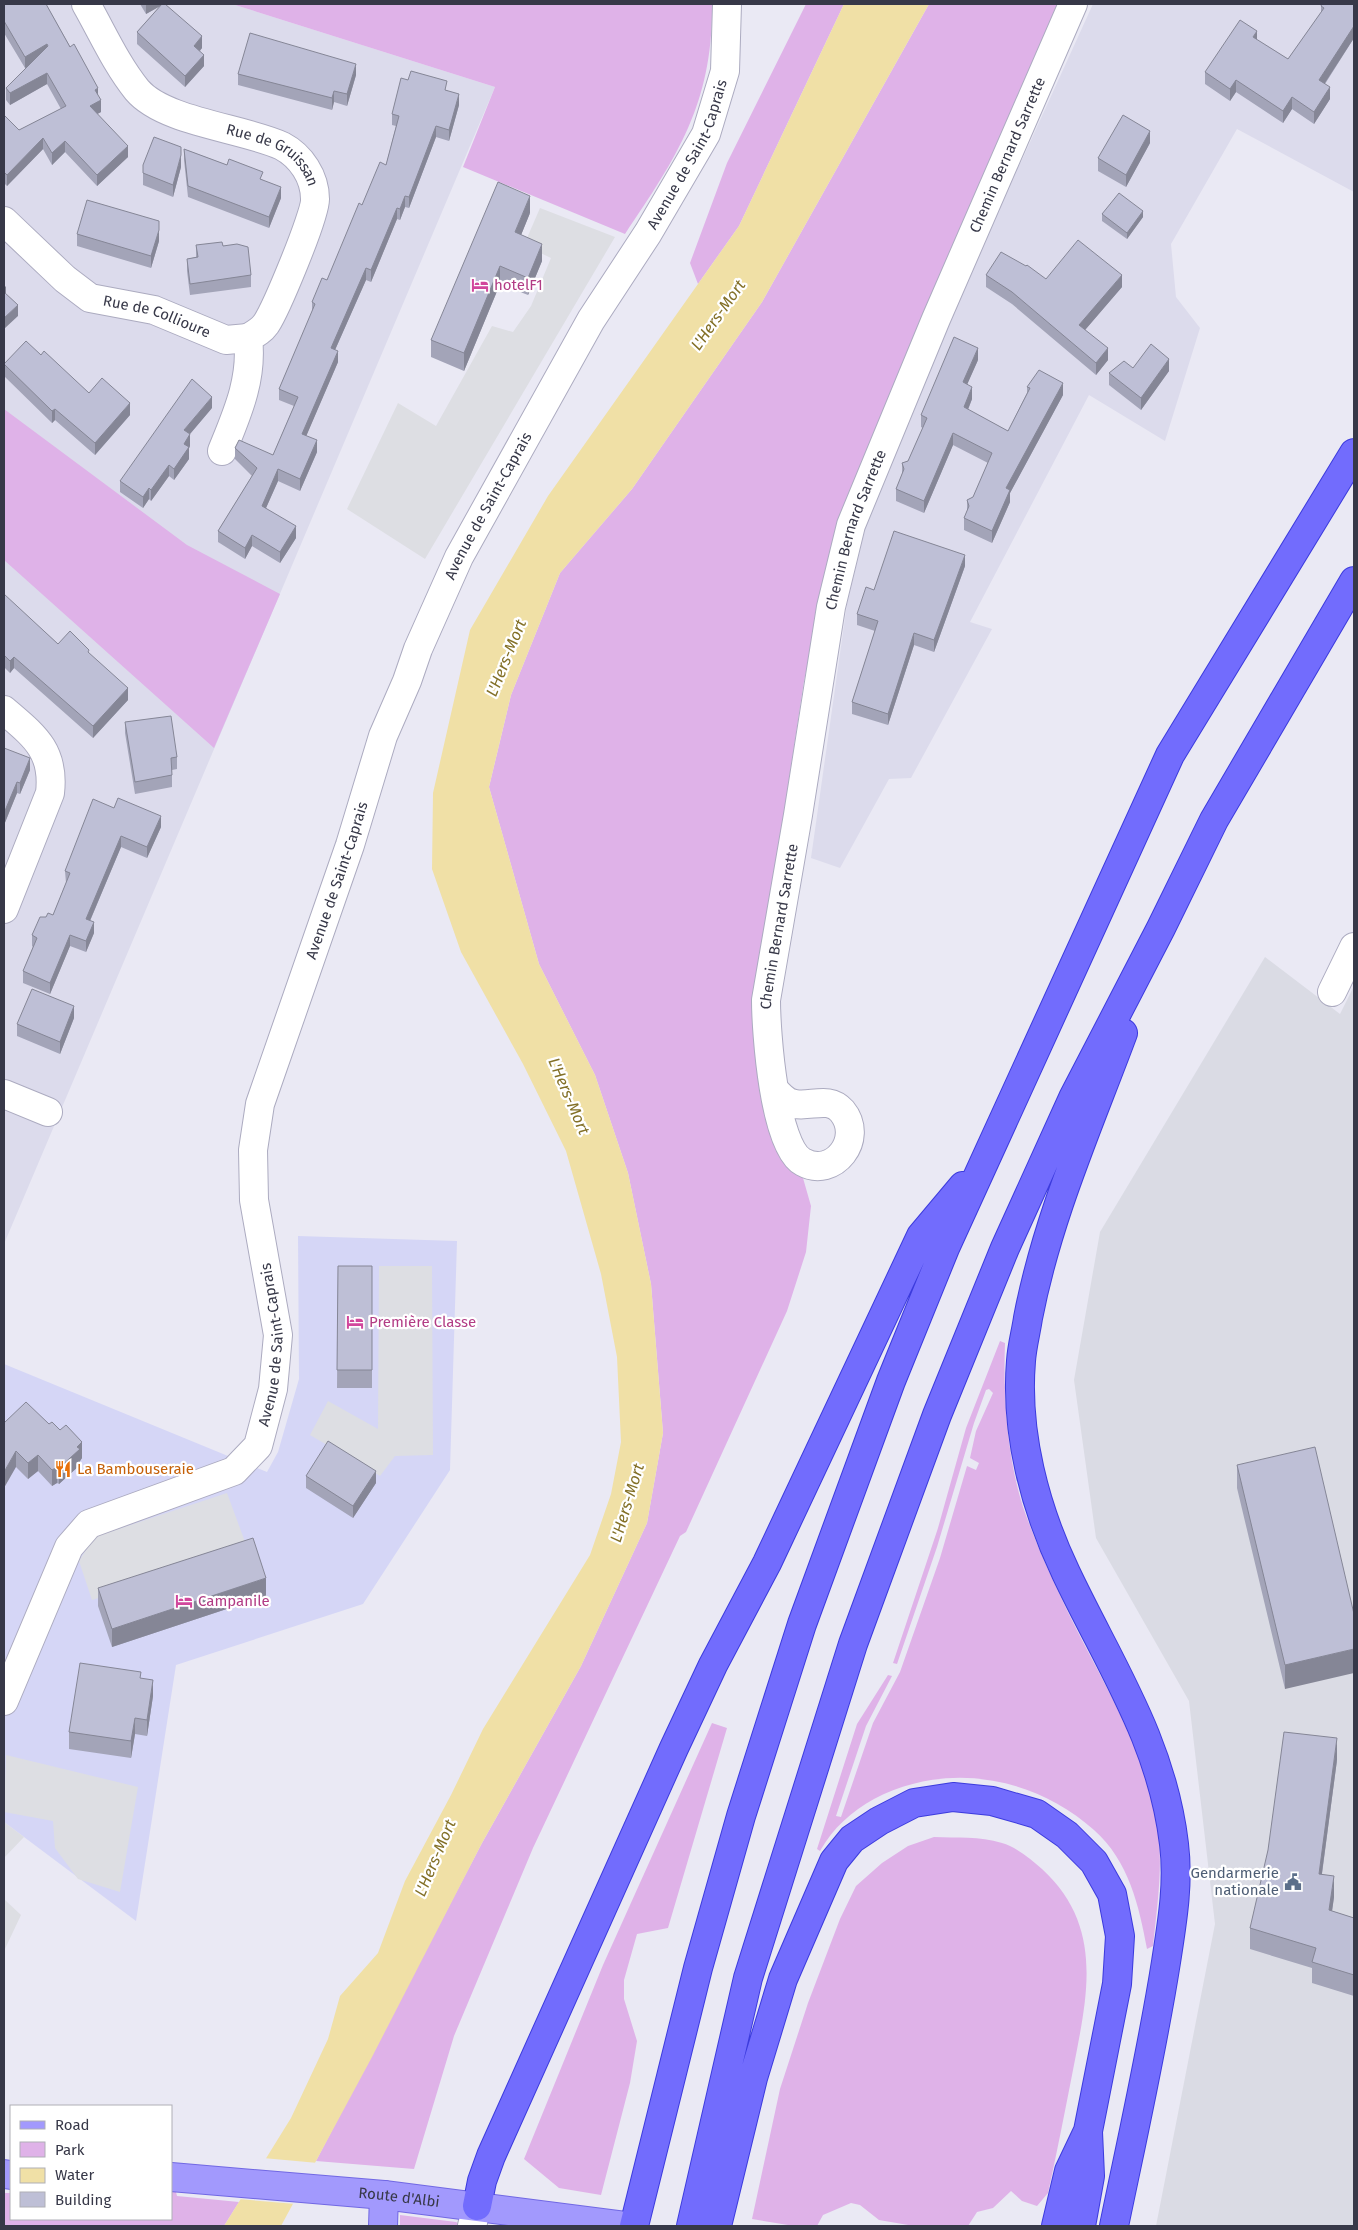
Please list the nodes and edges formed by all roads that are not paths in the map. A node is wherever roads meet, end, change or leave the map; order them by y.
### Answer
1 (86, 4) edge
2 (727, 4) edge
3 (1073, 4) edge
4 (4, 221) edge
5 (248, 338) junction
6 (222, 451) dead end
7 (1354, 453) edge
8 (1354, 581) edge
9 (4, 710) edge
10 (4, 909) edge
11 (1161, 928) junction
12 (1354, 947) edge
13 (1332, 992) dead end
14 (774, 1089) dead end
15 (4, 1094) edge
16 (48, 1112) dead end
17 (983, 1161) junction
18 (4, 1701) edge
19 (1088, 2131) junction
20 (180, 2178) edge
21 (384, 2195) junction
22 (1120, 2196) junction
23 (474, 2216) edge
24 (382, 2226) edge
25 (625, 2226) edge
26 (634, 2226) edge
27 (691, 2226) edge
28 (717, 2226) edge
29 (1056, 2226) edge
30 (1081, 2226) edge
31 (1114, 2226) edge
32 (1125, 2226) edge

1 - 5 street, Rue de Gruissan
2 - 18 street, Avenue de Saint-Caprais
3 - 14 street, Chemin Bernard Sarrette
4 - 5 street, Rue de Collioure
5 - 6 street
7 - 17 highway
8 - 11 highway
9 - 10 street
11 - 22 highway
11 - 27 highway
12 - 13 street
15 - 16 street
17 - 23 highway
17 - 26 highway
19 - 28 highway
19 - 29 highway
19 - 30 highway
20 - 21 main road, Route d'Albi
21 - 23 main road, Route d'Albi
21 - 24 main road
22 - 31 highway
22 - 32 highway
23 - 25 main road, Route d'Albi

